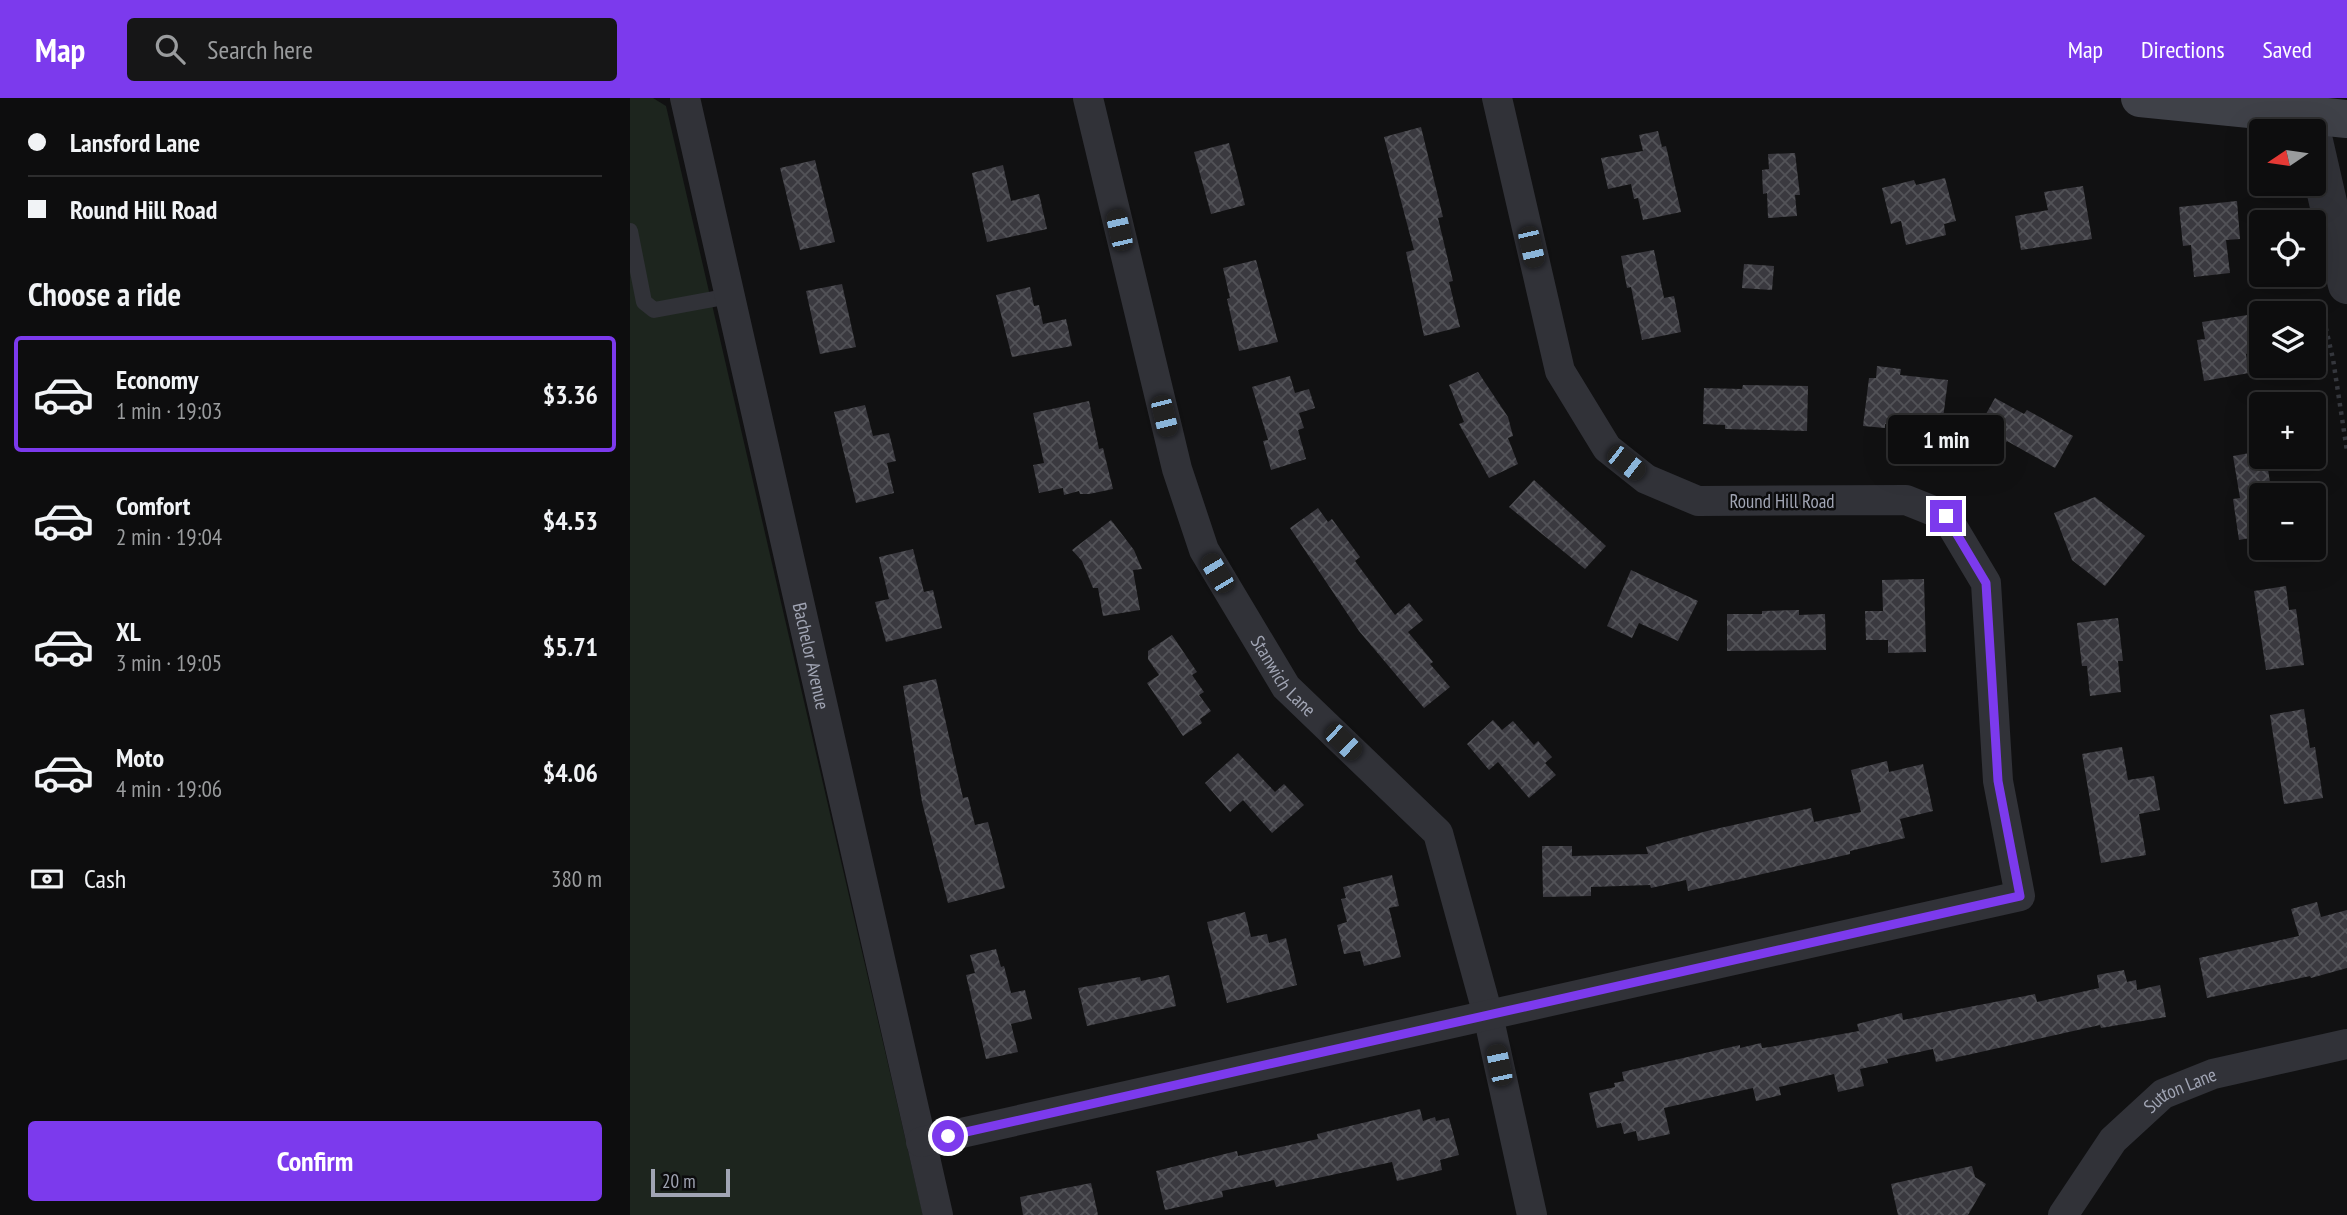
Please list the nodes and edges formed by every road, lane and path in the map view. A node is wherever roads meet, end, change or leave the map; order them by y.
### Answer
1 (685, 98) edge
2 (1088, 98) edge
3 (1497, 98) edge
4 (2140, 98) edge
5 (2294, 119) edge
6 (2347, 119) edge
7 (2326, 120) edge
8 (2320, 196) edge
9 (630, 231) edge
10 (2333, 292) edge
11 (730, 296) junction
12 (2347, 451) edge
13 (1488, 1015) junction
14 (2347, 1044) edge
15 (921, 1142) junction
16 (938, 1215) edge
17 (1532, 1215) edge
18 (2063, 1215) edge

1 - 11 street, Bachelor Avenue
2 - 13 street, Stanwich Lane
3 - 13 street, Round Hill Road
4 - 5 main road
6 - 7 main road
8 - 10 street
9 - 11 lane
10 - 12 path
11 - 15 street, Bachelor Avenue
13 - 15 street
13 - 17 street, Stanwich Lane
14 - 18 street, Sutton Lane
15 - 16 street, Bachelor Avenue

